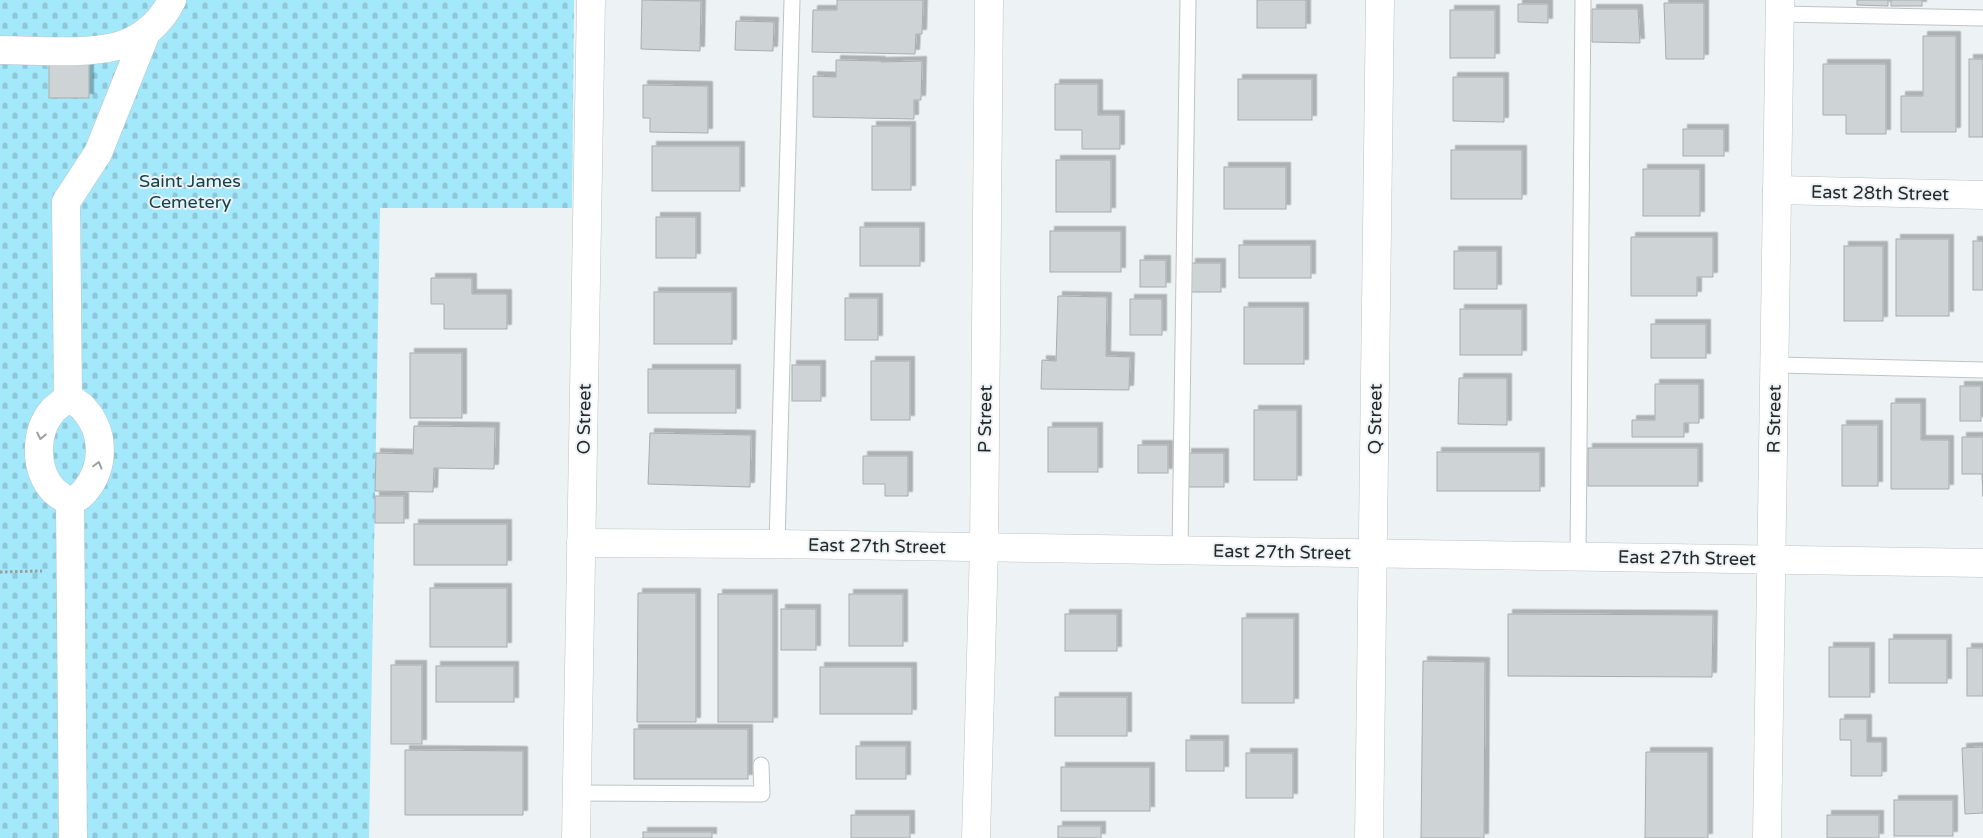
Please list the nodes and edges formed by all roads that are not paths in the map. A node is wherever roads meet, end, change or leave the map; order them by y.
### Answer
1 (172, 0) edge
2 (591, 0) edge
3 (792, 0) edge
4 (989, 0) edge
5 (1188, 0) edge
6 (1380, 0) edge
7 (1583, 0) edge
8 (1780, 7) edge
9 (1983, 18) edge
10 (146, 33) junction
11 (0, 50) edge
12 (1777, 190) junction
13 (1983, 195) edge
14 (1775, 365) junction
15 (1983, 370) edge
16 (68, 397) junction
17 (70, 503) junction
18 (581, 543) junction
19 (777, 544) junction
20 (984, 547) junction
21 (1180, 550) junction
22 (1373, 554) junction
23 (1578, 557) junction
24 (1772, 560) junction
25 (1983, 563) edge
26 (761, 765) dead end
27 (576, 793) junction
28 (73, 838) edge
29 (576, 838) edge
30 (976, 838) edge
31 (1369, 838) edge
32 (1767, 838) edge

1 - 10 street
2 - 18 street, O Street
3 - 19 lane
4 - 20 street, P Street
5 - 21 lane
6 - 22 street, Q Street
7 - 23 lane
8 - 9 lane
8 - 12 street, R Street
10 - 11 street
10 - 16 street
12 - 13 street, East 28th Street
12 - 14 street, R Street
14 - 15 lane
14 - 24 street, R Street
16 -> 17 street
17 -> 16 street
17 - 28 street
18 - 19 street, East 27th Street
18 - 27 street, O Street
19 - 20 street, East 27th Street
20 - 21 street, East 27th Street
20 - 30 street, P Street
21 - 22 street, East 27th Street
22 - 23 street, East 27th Street
22 - 31 street, Q Street
23 - 24 street, East 27th Street
24 - 25 street, East 27th Street
24 - 32 street, R Street
26 - 27 lane
27 - 29 street, O Street

